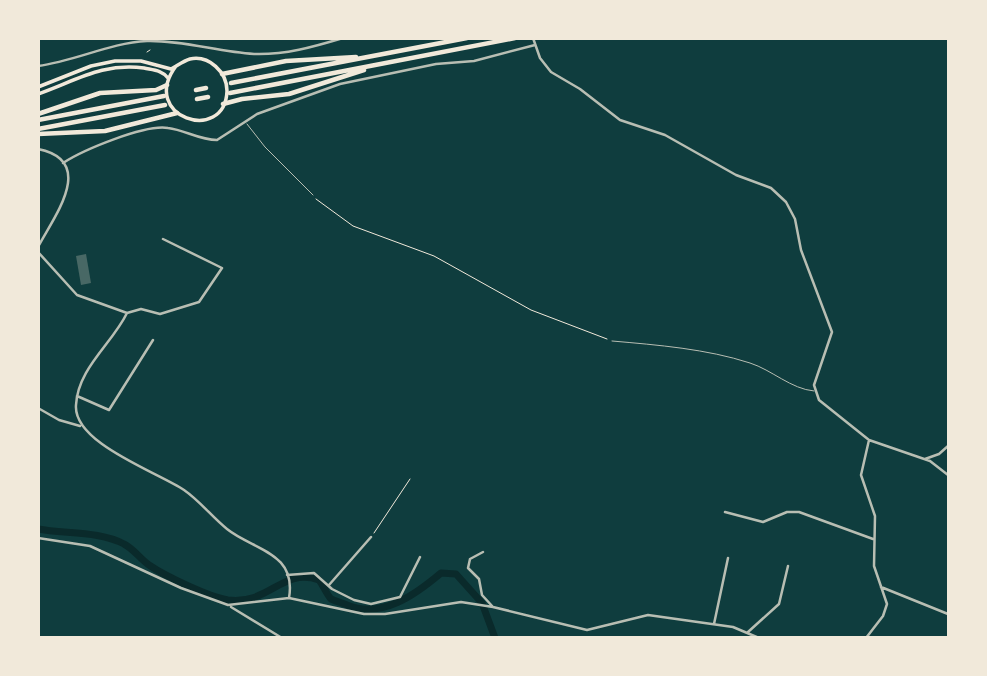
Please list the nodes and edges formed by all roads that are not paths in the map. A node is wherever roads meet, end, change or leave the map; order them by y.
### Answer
1 (119, 38) edge
2 (343, 38) edge
3 (467, 38) edge
4 (515, 38) edge
5 (533, 38) edge
6 (120, 44) junction
7 (535, 45) junction
8 (366, 57) junction
9 (379, 64) junction
10 (38, 66) edge
11 (176, 66) junction
12 (222, 74) junction
13 (168, 82) junction
14 (231, 83) dead end
15 (38, 87) edge
16 (206, 88) dead end
17 (196, 90) dead end
18 (230, 93) dead end
19 (38, 94) edge
20 (164, 96) dead end
21 (208, 97) dead end
22 (197, 99) dead end
23 (223, 104) junction
24 (165, 105) dead end
25 (177, 113) junction
26 (38, 114) edge
27 (38, 120) edge
28 (245, 122) junction
29 (38, 132) edge
30 (38, 149) edge
31 (63, 163) junction
32 (313, 195) road end
33 (163, 239) dead end
34 (38, 249) edge
35 (127, 313) junction
36 (153, 340) dead end
37 (612, 341) road end
38 (814, 391) junction
39 (77, 396) junction
40 (38, 408) edge
41 (80, 426) junction
42 (869, 440) junction
43 (948, 446) edge
44 (925, 459) junction
45 (948, 475) edge
46 (724, 512) dead end
47 (371, 537) road end
48 (38, 538) edge
49 (875, 539) junction
50 (483, 552) dead end
51 (420, 557) dead end
52 (728, 558) dead end
53 (788, 566) dead end
54 (288, 578) junction
55 (329, 586) junction
56 (881, 587) junction
57 (289, 598) junction
58 (228, 605) junction
59 (493, 607) junction
60 (948, 614) edge
61 (713, 624) junction
62 (748, 632) junction
63 (282, 638) edge
64 (759, 638) edge
65 (866, 638) edge

1 - 6 street
2 - 6 street
3 - 8 highway
4 - 9 highway
5 - 7 street
6 - 10 street
7 - 28 street
7 - 38 street
8 - 12 highway
8 - 14 highway
9 - 18 highway
9 - 23 highway
11 - 12 main road
11 - 13 main road
11 - 15 main road
12 - 23 main road
13 - 19 main road
13 - 25 main road
13 - 26 highway
16 - 17 highway
20 - 27 highway
21 - 22 highway
23 - 25 main road
24 - 29 highway
25 - 29 highway
28 - 31 street
28 - 32 lane
30 - 31 street
31 - 34 street
33 - 35 street
34 - 35 street
35 - 39 street
36 - 39 street
37 - 38 lane
38 - 42 street
39 - 41 street
40 - 41 street
41 - 54 street
42 - 44 street
42 - 49 street
43 - 44 street
44 - 45 street
46 - 49 street
47 - 55 street
48 - 58 street
49 - 56 street
50 - 59 street
51 - 55 street
52 - 61 street
53 - 62 street
54 - 55 street
54 - 57 street
56 - 60 street
56 - 65 street
57 - 58 street
57 - 59 street
58 - 63 street
59 - 61 street
61 - 62 street
62 - 64 street

